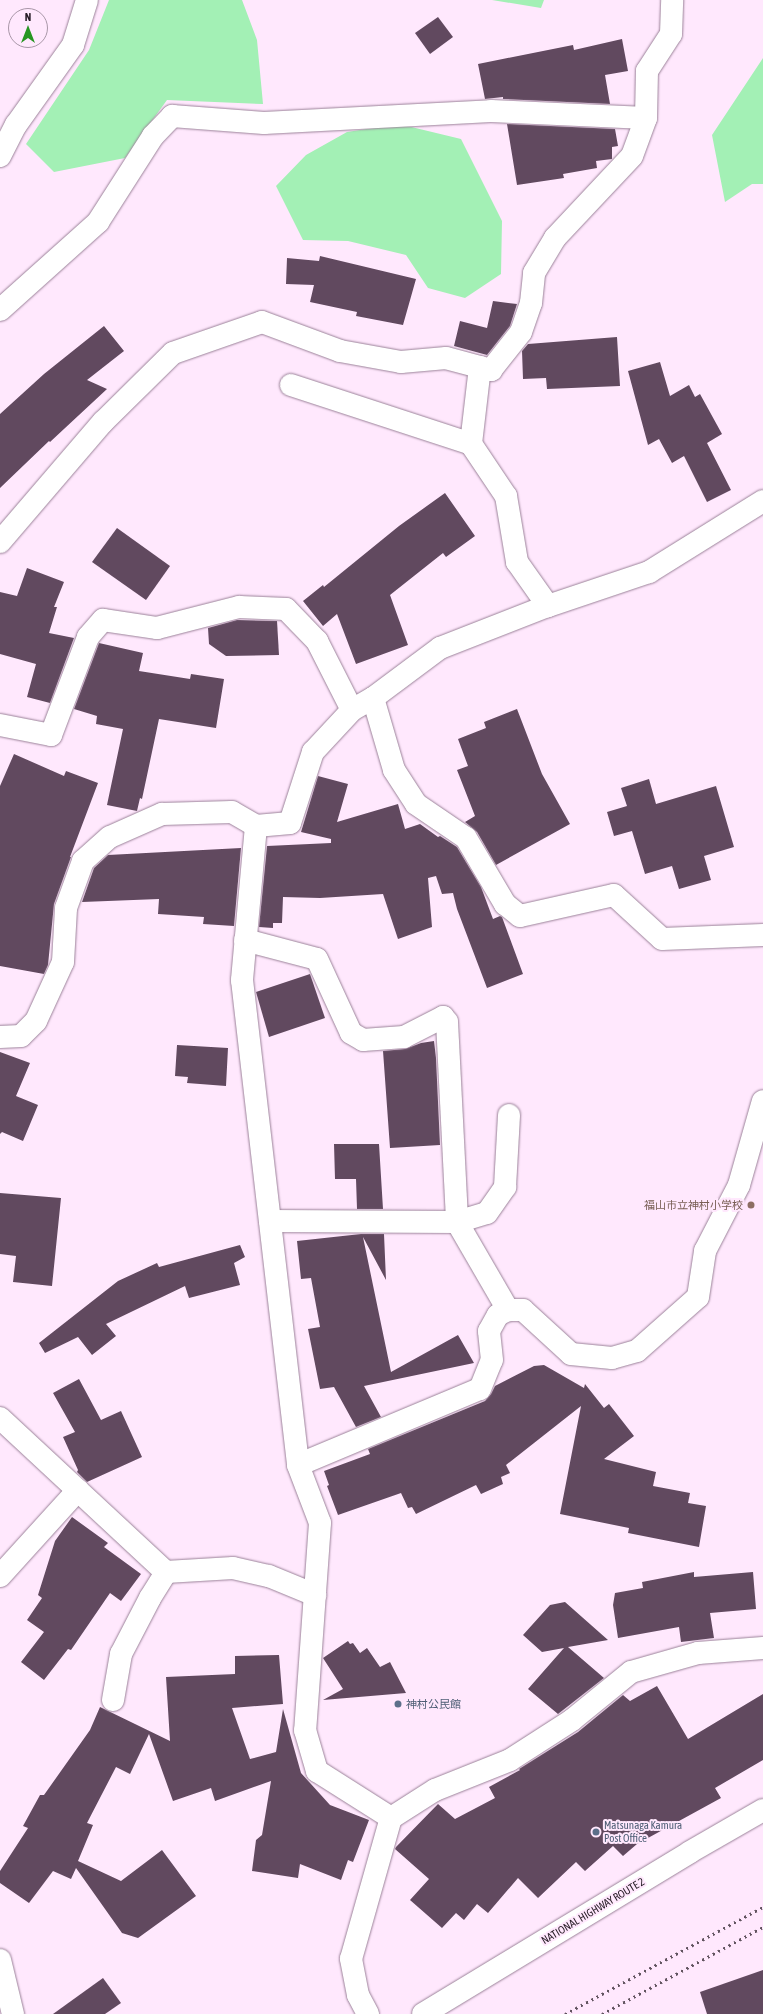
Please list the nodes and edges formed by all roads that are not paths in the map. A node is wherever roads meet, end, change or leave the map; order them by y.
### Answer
1 (87, 0) edge
2 (672, 0) edge
3 (646, 118) junction
4 (0, 156) edge
5 (0, 310) edge
6 (480, 367) junction
7 (291, 385) dead end
8 (471, 444) junction
9 (763, 500) edge
10 (0, 542) edge
11 (548, 606) junction
12 (373, 698) junction
13 (352, 710) junction
14 (0, 725) edge
15 (256, 826) junction
16 (763, 935) edge
17 (245, 940) junction
18 (0, 1037) edge
19 (763, 1101) edge
20 (509, 1115) dead end
21 (270, 1221) junction
22 (457, 1222) junction
23 (508, 1310) junction
24 (0, 1418) edge
25 (298, 1465) junction
26 (78, 1490) junction
27 (166, 1572) junction
28 (0, 1576) edge
29 (315, 1595) junction
30 (763, 1648) edge
31 (113, 1700) dead end
32 (763, 1810) edge
33 (391, 1818) junction
34 (0, 1960) edge
35 (13, 2014) edge
36 (368, 2014) edge
37 (423, 2014) edge

1 - 4 main road
2 - 3 main road
3 - 5 main road
3 - 6 main road
6 - 8 main road
6 - 10 main road
7 - 8 main road
8 - 11 main road
9 - 11 main road
11 - 12 main road
12 - 13 main road
12 - 16 main road
13 - 14 main road
13 - 15 main road
15 - 17 main road
15 - 18 main road
17 - 21 main road
17 - 22 main road
19 - 23 main road
20 - 22 main road
21 - 22 main road
21 - 25 main road
22 - 23 main road
23 - 25 main road
24 - 26 main road
25 - 29 main road
26 - 27 main road
26 - 28 main road
27 - 29 main road
27 - 31 main road
29 - 33 main road
30 - 33 main road
32 - 37 main road, NATIONAL HIGHWAY ROUTE 2
33 - 36 main road
34 - 35 main road

